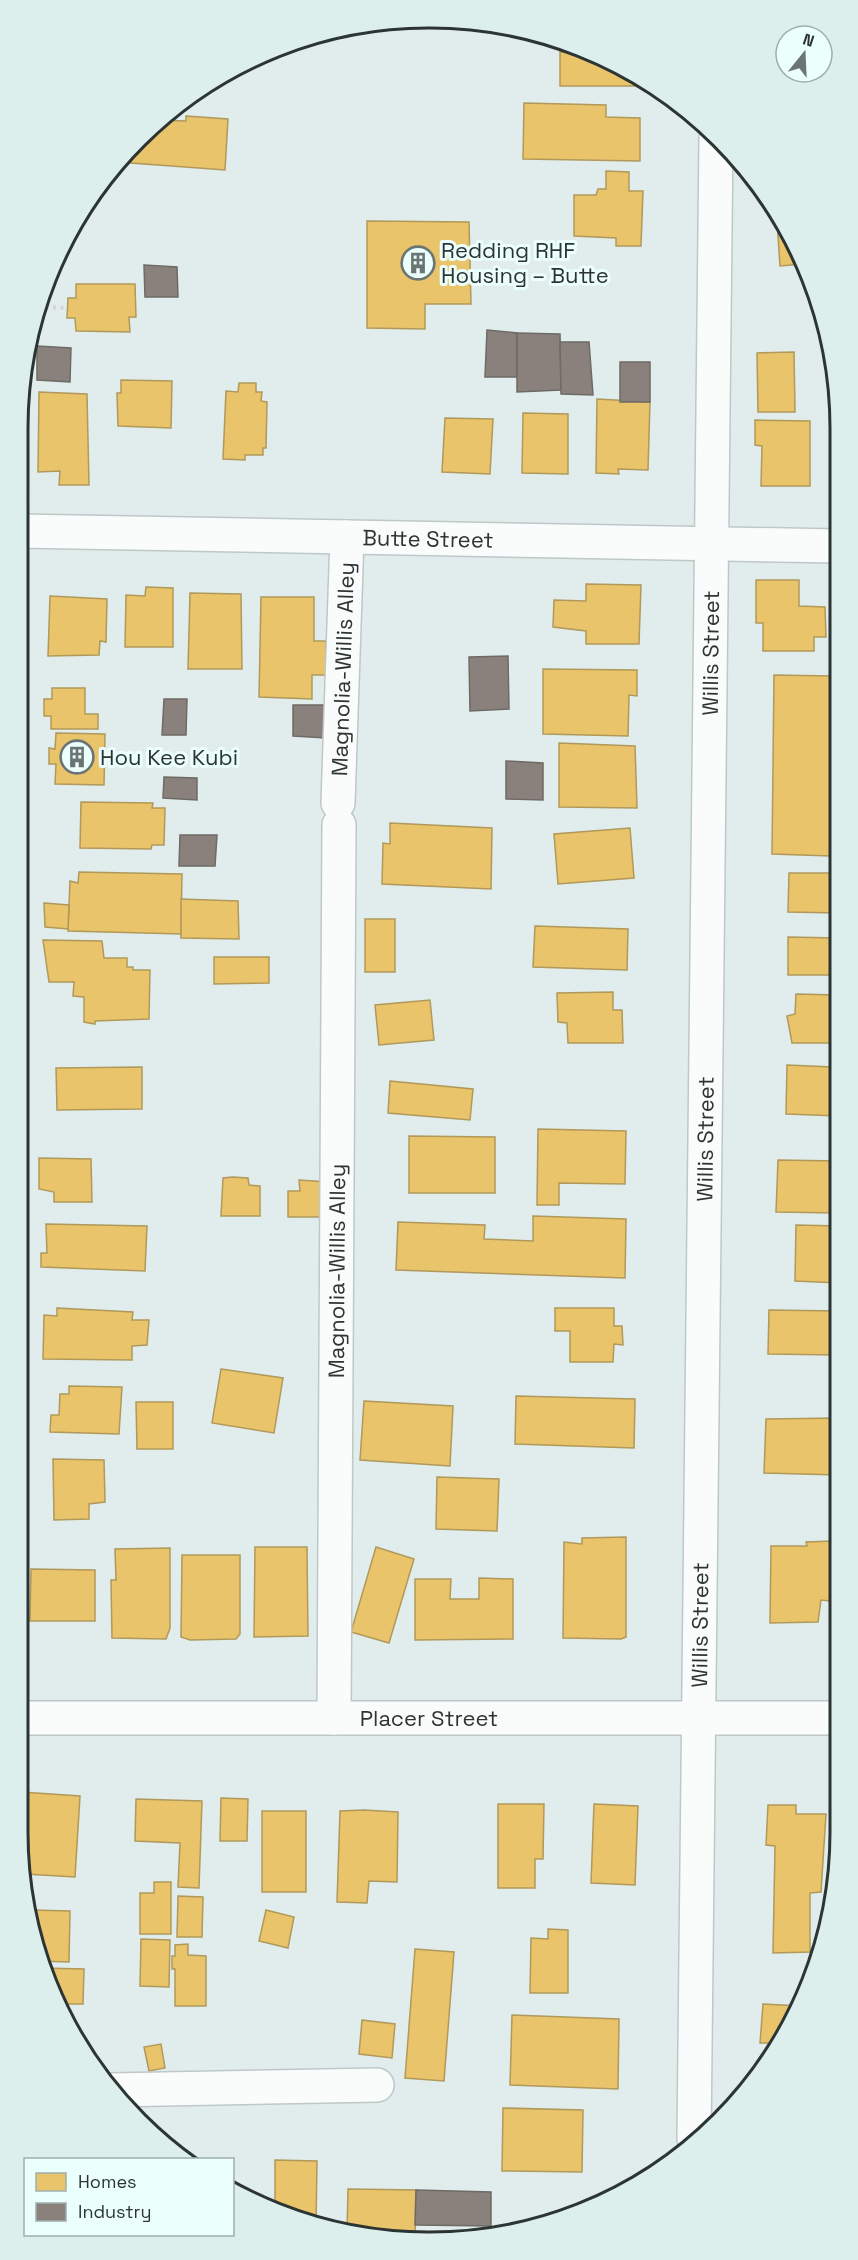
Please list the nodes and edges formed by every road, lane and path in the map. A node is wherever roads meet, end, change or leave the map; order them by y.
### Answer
1 (716, 150) edge
2 (48, 307) edge
3 (68, 308) dead end
4 (28, 531) edge
5 (347, 537) junction
6 (710, 545) junction
7 (830, 546) edge
8 (28, 1718) edge
9 (334, 1718) junction
10 (699, 1718) junction
11 (830, 1718) edge
12 (377, 2085) dead end
13 (124, 2090) edge
14 (694, 2131) edge

1 - 6 street, Willis Street
2 - 3 path
4 - 5 street, Butte Street
5 - 6 street, Butte Street
5 - 9 street, Magnolia-Willis Alley
6 - 7 street, Butte Street
6 - 10 street, Willis Street
8 - 9 street, Placer Street
9 - 10 street, Placer Street
10 - 11 street, Placer Street
10 - 14 street, Willis Street
12 - 13 street

